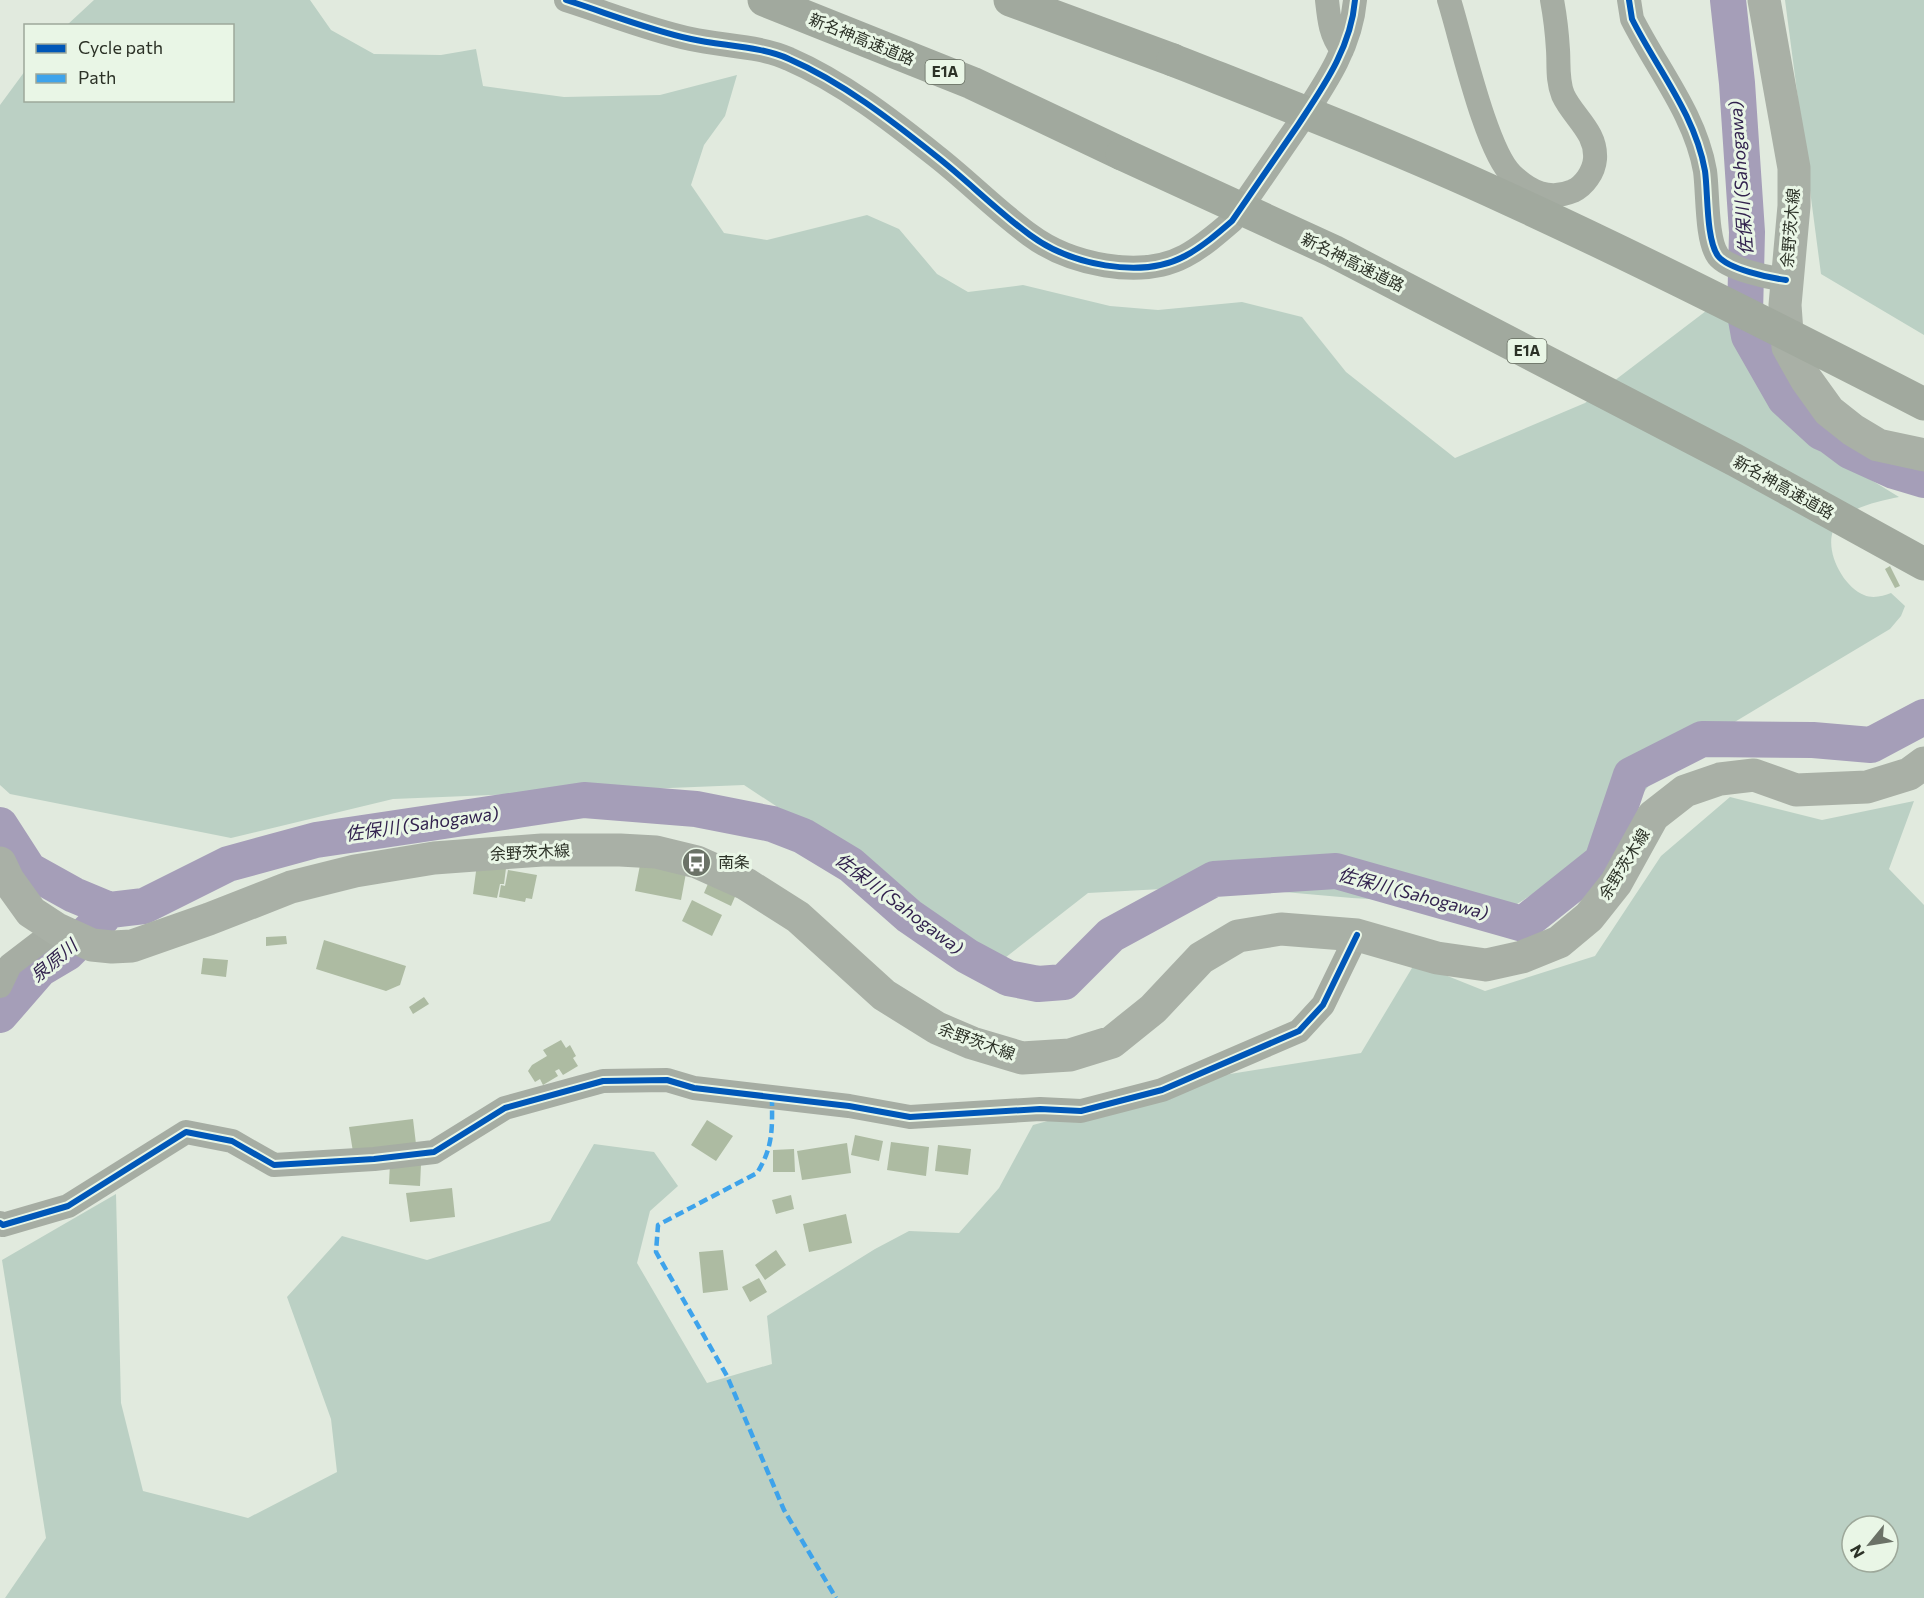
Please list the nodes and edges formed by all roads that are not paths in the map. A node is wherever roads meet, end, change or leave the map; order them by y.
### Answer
1 (566, 0) edge
2 (764, 0) edge
3 (1010, 0) edge
4 (1327, 0) edge
5 (1355, 0) edge
6 (1449, 0) edge
7 (1552, 0) edge
8 (1629, 0) edge
9 (1764, 0) edge
10 (1342, 50) junction
11 (1780, 279) junction
12 (1924, 404) edge
13 (1924, 455) edge
14 (1924, 564) edge
15 (1924, 763) edge
16 (0, 863) edge
17 (1357, 935) junction
18 (72, 936) junction
19 (0, 986) edge
20 (0, 1223) edge

1 - 10 street
2 - 14 highway, 新名神高速道路 / E1A, bridge
3 - 12 highway, bridge
4 - 10 street
5 - 10 street
6 - 7 street
8 - 11 street
9 - 11 main road, 余野茨木線
11 - 13 main road, 余野茨木線
15 - 17 main road, 余野茨木線
16 - 18 main road
17 - 18 main road, 余野茨木線
17 - 20 street
18 - 19 street

